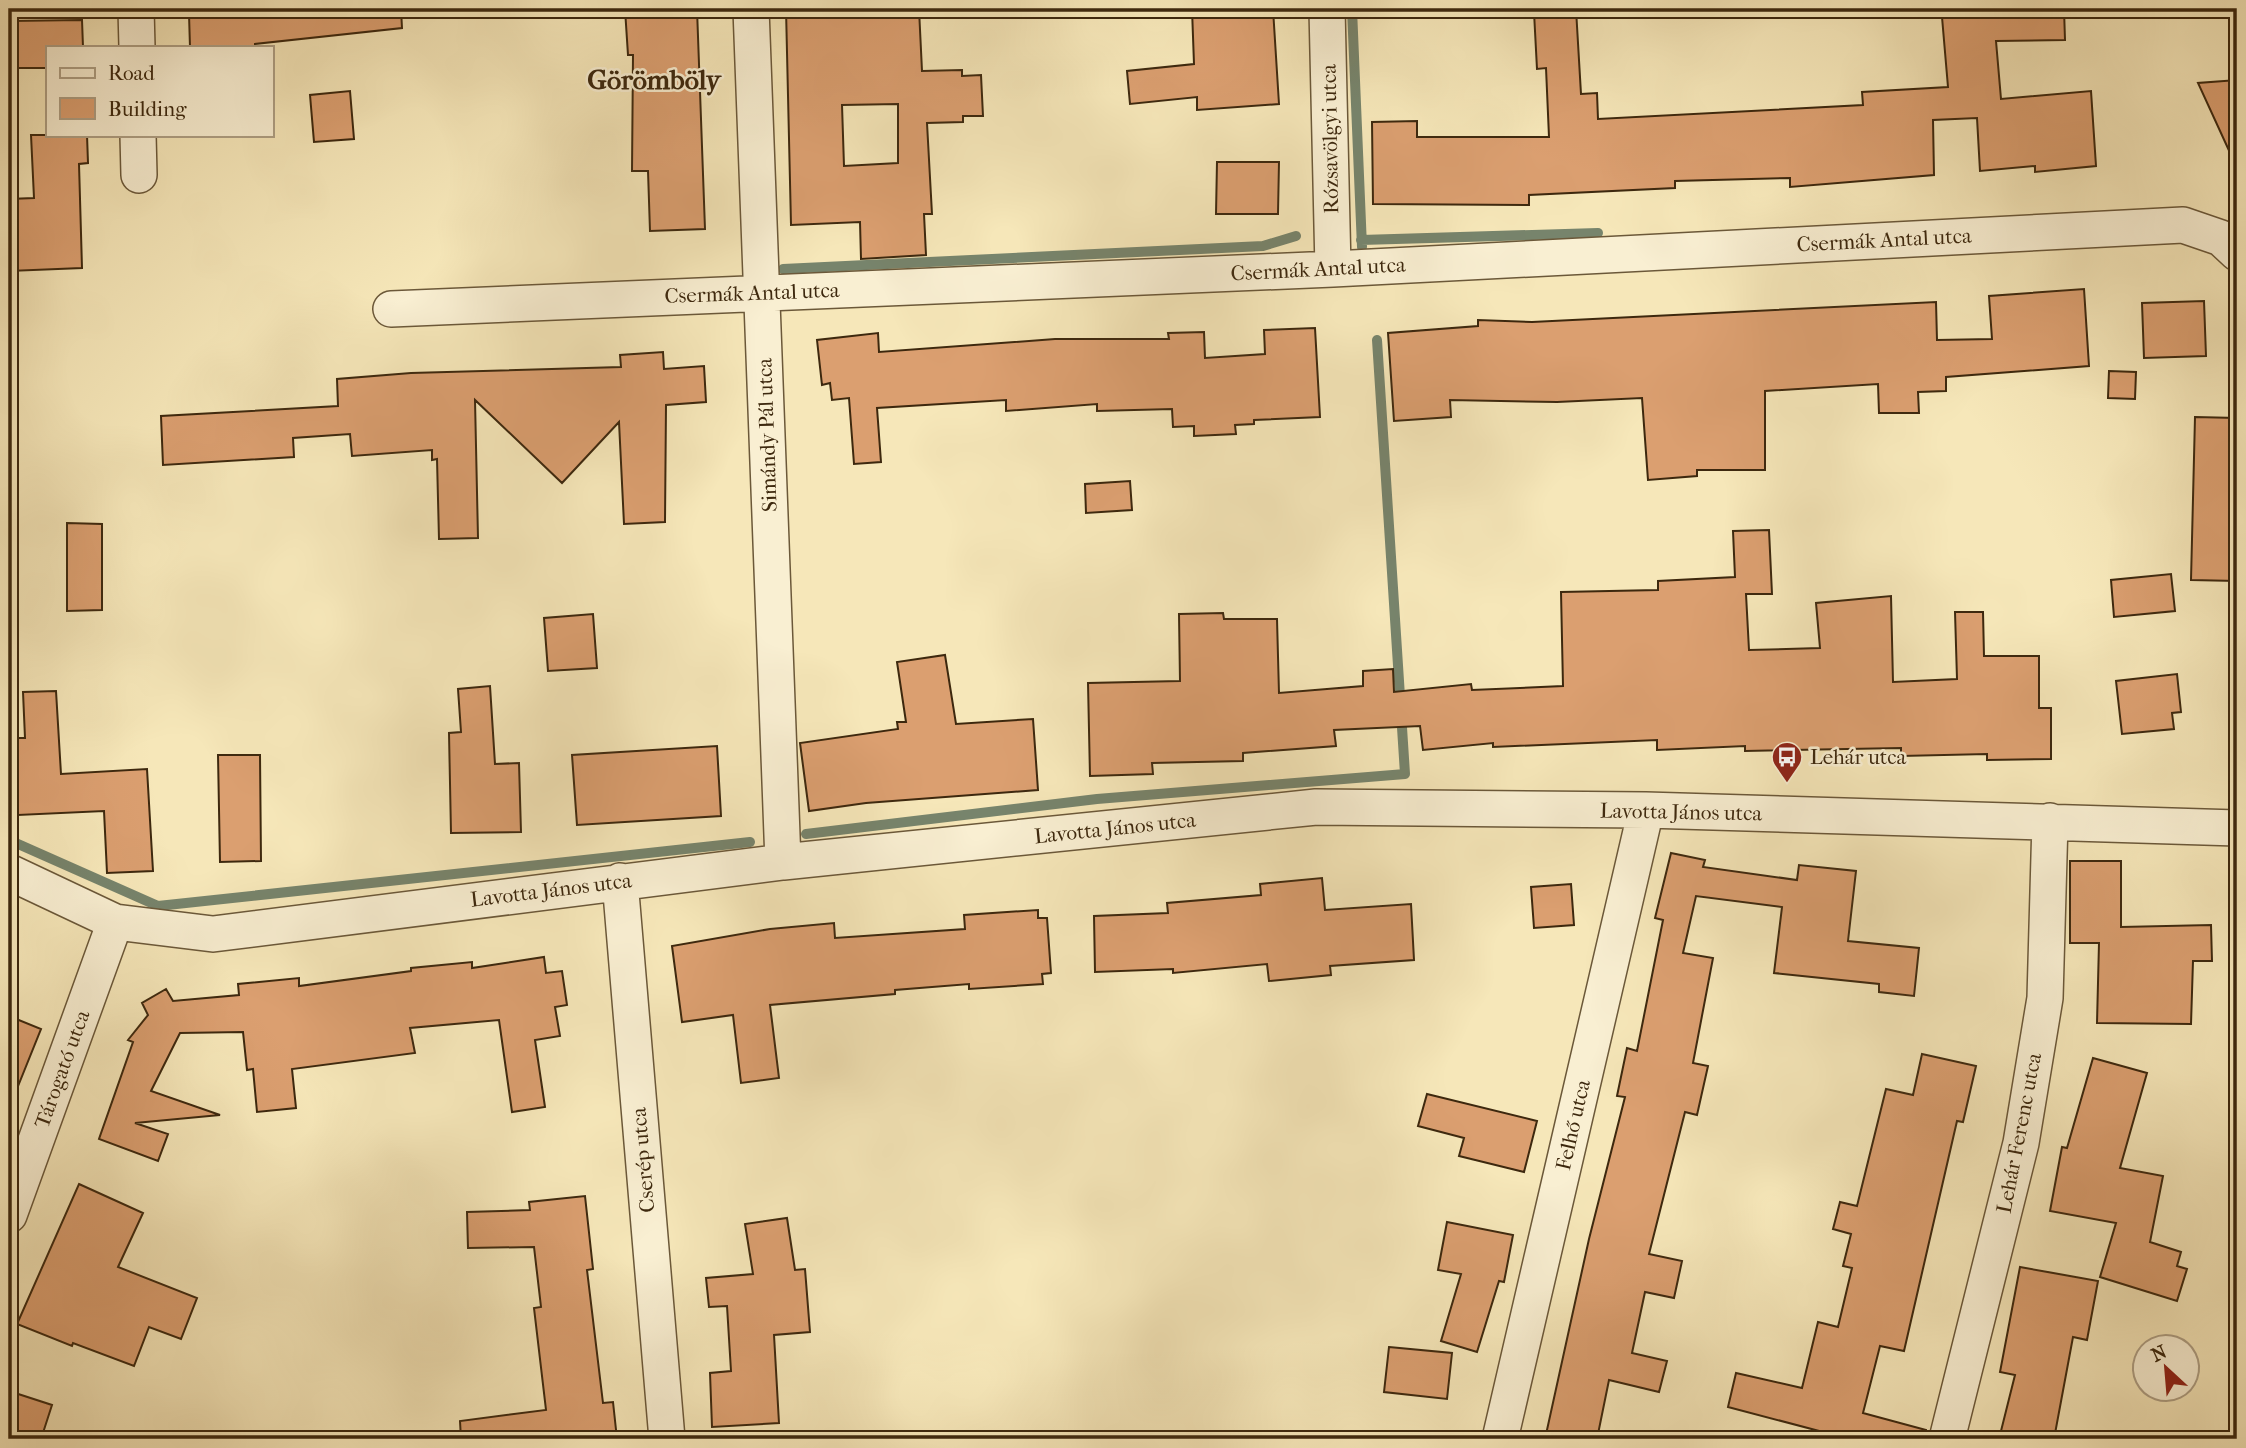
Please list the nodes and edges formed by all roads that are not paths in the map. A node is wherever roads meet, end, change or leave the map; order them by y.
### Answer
1 (136, 9) edge
2 (751, 9) edge
3 (1327, 9) edge
4 (137, 46) edge
5 (138, 136) edge
6 (139, 175) dead end
7 (2237, 253) edge
8 (1333, 268) junction
9 (761, 293) junction
10 (391, 309) dead end
11 (1646, 810) junction
12 (2050, 821) junction
13 (2237, 828) edge
14 (783, 862) junction
15 (9, 872) edge
16 (620, 881) junction
17 (115, 922) junction
18 (9, 1215) edge
19 (667, 1439) edge
20 (1500, 1439) edge
21 (1947, 1439) edge

1 - 4 street
2 - 9 street, Simándy Pál utca
3 - 8 street, Rózsavölgyi utca
5 - 6 street
7 - 8 street, Csermák Antal utca
8 - 9 street, Csermák Antal utca
9 - 10 street, Csermák Antal utca
9 - 14 street, Simándy Pál utca
11 - 12 street, Lavotta János utca
11 - 14 street, Lavotta János utca
11 - 20 street, Felhő utca
12 - 13 street, Lavotta János utca
12 - 21 street, Lehár Ferenc utca
14 - 16 street, Lavotta János utca
15 - 17 street, Lavotta János utca
16 - 17 street, Lavotta János utca
16 - 19 street, Cserép utca
17 - 18 street, Tárogató utca

